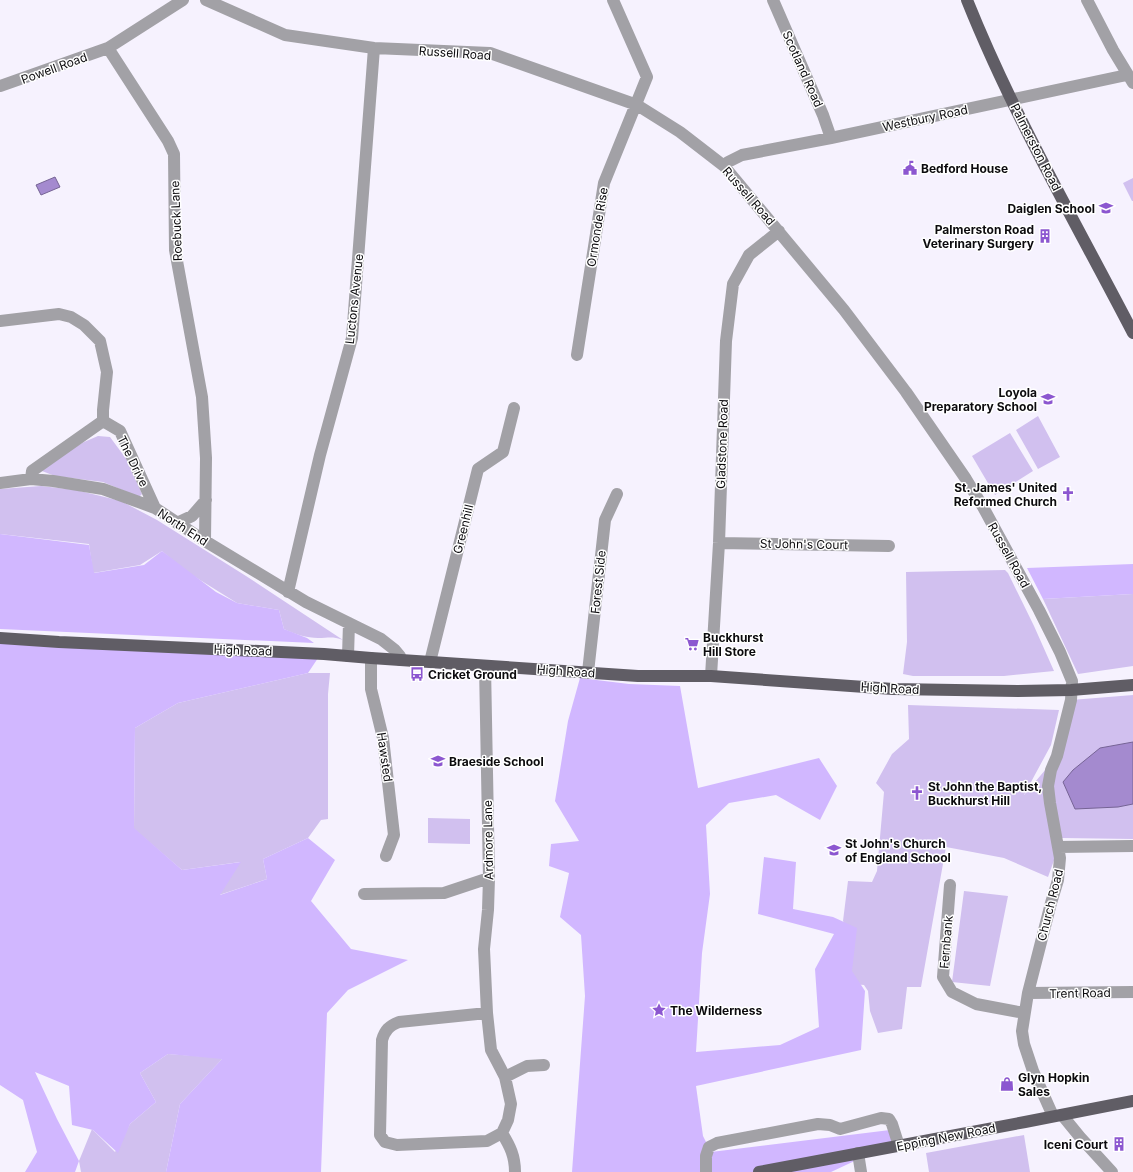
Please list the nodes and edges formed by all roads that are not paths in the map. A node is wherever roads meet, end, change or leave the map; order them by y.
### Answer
1 (183, 0) edge
2 (206, 0) edge
3 (613, 0) edge
4 (773, 0) edge
5 (967, 0) edge
6 (1087, 0) edge
7 (108, 48) junction
8 (374, 48) junction
9 (1130, 78) edge
10 (0, 86) edge
11 (1011, 99) junction
12 (637, 105) junction
13 (831, 138) junction
14 (724, 166) junction
15 (779, 231) junction
16 (0, 321) edge
17 (1133, 333) edge
18 (577, 355) dead end
19 (514, 408) dead end
20 (103, 421) junction
21 (31, 479) junction
22 (0, 483) edge
23 (617, 494) dead end
24 (206, 500) junction
25 (155, 508) junction
26 (177, 523) junction
27 (205, 541) junction
28 (719, 543) junction
29 (889, 546) dead end
30 (288, 592) junction
31 (349, 623) junction
32 (0, 638) edge
33 (348, 656) junction
34 (371, 658) junction
35 (400, 660) junction
36 (430, 662) junction
37 (485, 666) junction
38 (588, 672) junction
39 (711, 676) junction
40 (1133, 685) edge
41 (1071, 690) junction
42 (1133, 846) edge
43 (1058, 847) junction
44 (386, 856) dead end
45 (489, 878) junction
46 (950, 885) dead end
47 (364, 894) dead end
48 (1133, 992) edge
49 (1028, 993) junction
50 (1024, 1013) junction
51 (487, 1014) junction
52 (544, 1065) dead end
53 (505, 1077) junction
54 (1133, 1101) edge
55 (1058, 1116) junction
56 (502, 1133) junction
57 (900, 1146) junction
58 (858, 1153) junction
59 (515, 1172) edge
60 (706, 1172) edge
61 (759, 1172) edge
62 (861, 1172) edge
63 (1112, 1172) edge

1 - 7 street
2 - 8 street, Russell Road
3 - 12 street, Ormonde Rise
4 - 13 street, Scotland Road
5 - 11 main road, Palmerston Road
6 - 9 street
7 - 10 street, Powell Road
7 - 24 street, Roebuck Lane
8 - 12 street, Russell Road
8 - 30 street, Luctons Avenue
9 - 11 street, Westbury Road
11 - 13 street, Westbury Road
11 - 17 main road, Palmerston Road
12 - 14 street, Russell Road
12 - 18 street, Ormonde Rise
13 - 14 street, Westbury Road
14 - 15 street, Russell Road
15 - 28 street, Gladstone Road
15 - 41 street, Russell Road
16 - 20 street
19 - 36 street, Greenhill
20 - 21 street
20 - 25 street, The Drive
21 - 22 street, North End
21 - 25 street, North End
23 - 38 street, Forest Side
24 - 26 street
24 - 27 street, Roebuck Lane
25 - 26 street, North End
26 - 27 street, North End
27 - 30 street, North End
28 - 29 street, St John's Court
28 - 39 street, Gladstone Road
30 - 31 street, North End
31 - 33 street
31 - 35 street, North End
32 - 33 main road, High Road
33 - 34 main road, High Road
34 - 35 main road, High Road
34 - 44 street, Hawsted
35 - 36 main road, High Road
36 - 37 main road, High Road
37 - 38 main road, High Road
37 - 45 street, Ardmore Lane
38 - 39 main road, High Road
39 - 41 main road, High Road
40 - 41 main road, High Road
41 - 43 street, Church Road
42 - 43 street
43 - 49 street, Church Road
45 - 47 street
45 - 51 street, Ardmore Lane
46 - 50 street, Fernbank
48 - 49 street, Trent Road
49 - 50 street, Church Road
50 - 55 street, Church Road
51 - 53 street, Ardmore Lane
51 - 56 street
52 - 53 street
53 - 56 street, Ardmore Lane
54 - 55 main road, Epping New Road
55 - 57 main road, Epping New Road
55 - 63 street, Church Road
56 - 59 street
57 - 58 main road, Epping New Road
57 - 60 street
58 - 61 main road, Epping New Road
58 - 62 street

